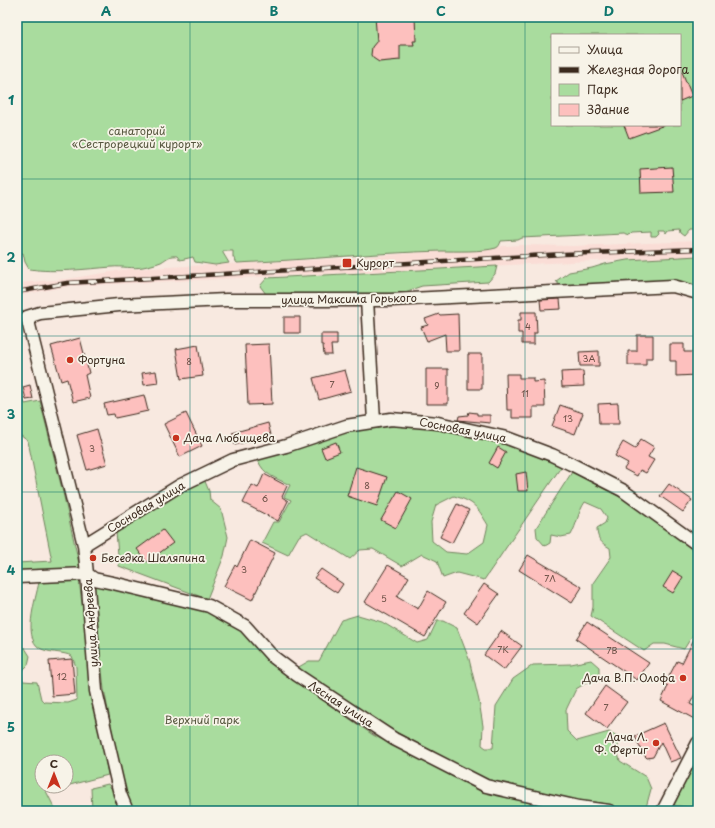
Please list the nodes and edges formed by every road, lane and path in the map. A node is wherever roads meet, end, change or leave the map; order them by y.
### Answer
1 (698, 293) edge
2 (368, 300) junction
3 (27, 317) joint
4 (374, 421) junction
5 (698, 545) edge
6 (84, 546) junction
7 (88, 574) junction
8 (17, 577) edge
9 (698, 743) edge
10 (579, 809) edge
11 (127, 811) edge
12 (609, 811) edge
13 (663, 811) edge

1 - 2 street, улица Максима Горького
2 - 3 street, улица Максима Горького
2 - 4 street
3 - 6 street, улица Андреева
4 - 5 street, Сосновая улица
4 - 6 street, Сосновая улица
6 - 7 street, улица Андреева
7 - 8 street
7 - 10 street, Лесная улица
7 - 11 street, улица Андреева
9 - 13 street
10 - 12 street, Лесная улица

